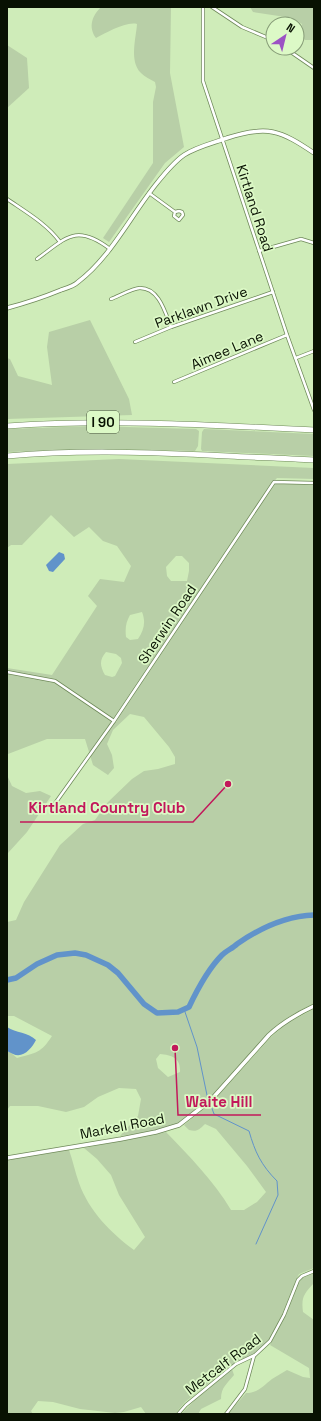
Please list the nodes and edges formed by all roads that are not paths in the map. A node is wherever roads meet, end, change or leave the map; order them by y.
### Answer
1 (202, 7) edge
2 (212, 7) edge
3 (265, 37) edge
4 (297, 56) edge
5 (314, 68) edge
6 (223, 140) junction
7 (314, 153) edge
8 (149, 193) junction
9 (7, 199) edge
10 (175, 212) dead end
11 (60, 242) junction
12 (314, 243) edge
13 (110, 249) junction
14 (259, 251) junction
15 (37, 259) dead end
16 (273, 292) junction
17 (111, 299) dead end
18 (7, 308) edge
19 (171, 327) junction
20 (287, 335) junction
21 (135, 342) dead end
22 (314, 351) edge
23 (296, 358) junction
24 (174, 382) dead end
25 (314, 410) edge
26 (7, 426) edge
27 (314, 430) edge
28 (7, 456) edge
29 (314, 460) edge
30 (314, 483) edge
31 (7, 672) edge
32 (114, 721) junction
33 (51, 809) dead end
34 (314, 1006) edge
35 (7, 1158) edge
36 (314, 1271) edge
37 (254, 1355) junction
38 (178, 1414) edge
39 (226, 1414) edge

1 - 6 street, Kirtland Road
2 - 3 street
4 - 5 street
6 - 7 main road
6 - 8 main road
6 - 14 street, Kirtland Road
8 - 10 street
8 - 13 main road
9 - 11 street
11 - 13 street
11 - 15 street
12 - 14 street
13 - 18 main road
14 - 16 street, Kirtland Road
16 - 19 street, Parklawn Drive
16 - 20 street, Kirtland Road
17 - 19 street
19 - 21 street, Parklawn Drive
20 - 23 street, Kirtland Road
20 - 24 street, Aimee Lane
22 - 23 street
23 - 25 street, Kirtland Road
26 - 27 highway, I 90
28 - 29 highway, I 90
30 - 32 street, Sherwin Road
31 - 32 street
32 - 33 street, Sherwin Road
34 - 35 main road, Markell Road
36 - 37 street, Metcalf Road
37 - 38 street, Metcalf Road
37 - 39 street

